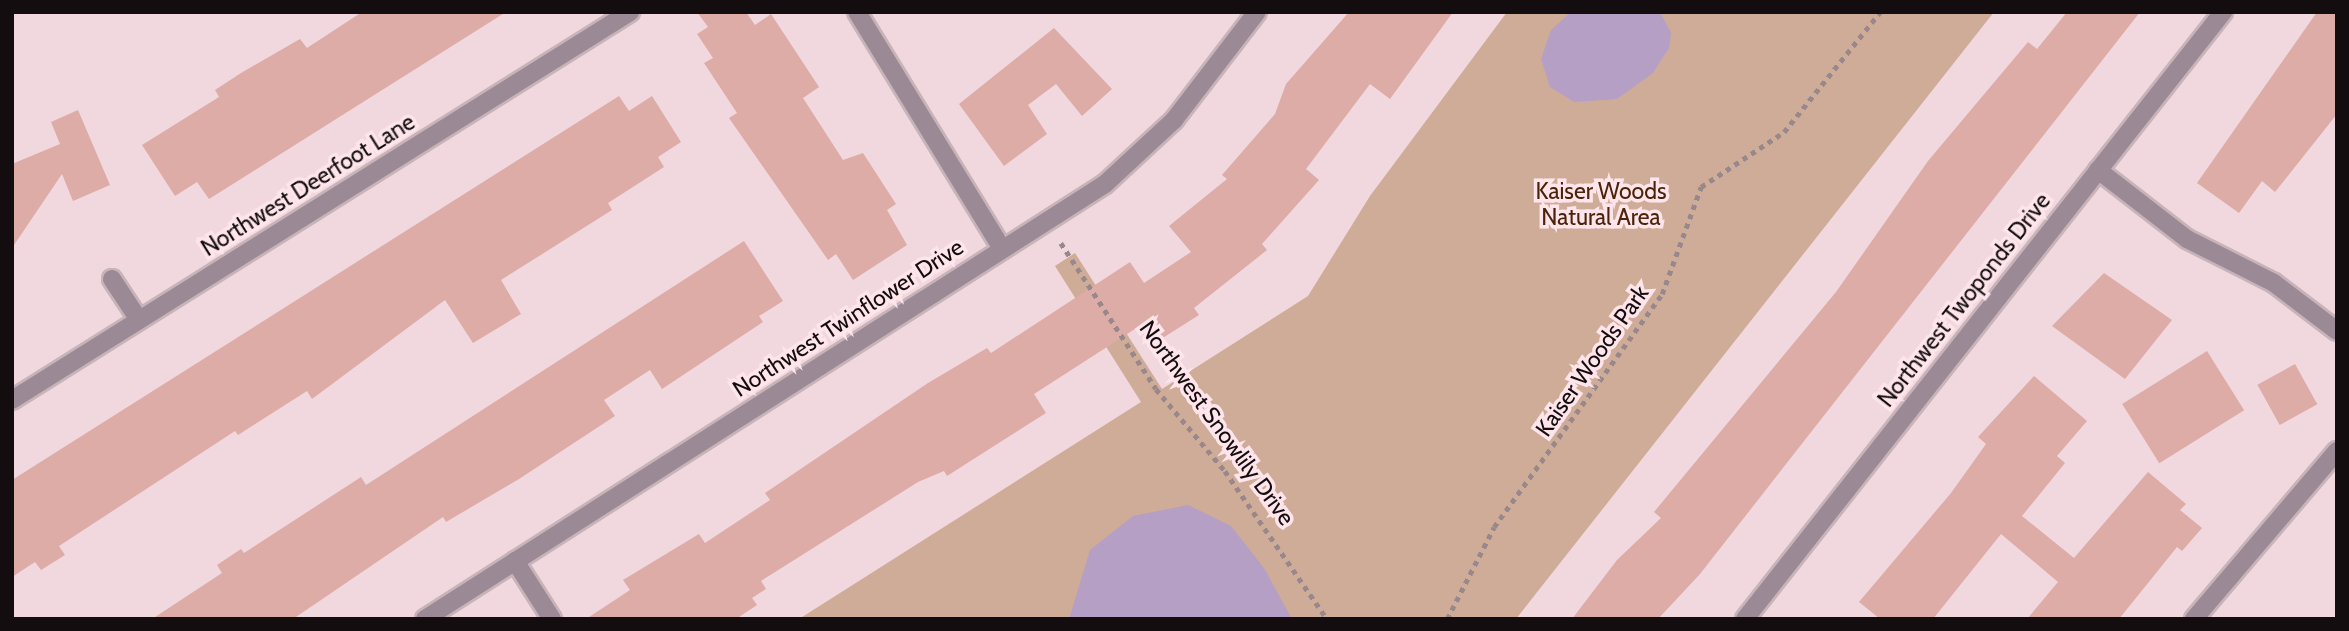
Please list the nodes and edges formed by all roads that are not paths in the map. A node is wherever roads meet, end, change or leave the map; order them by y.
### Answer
1 (630, 12) edge
2 (857, 12) edge
3 (1257, 12) edge
4 (2223, 12) edge
5 (2098, 170) junction
6 (1002, 250) junction
7 (112, 279) dead end
8 (139, 320) junction
9 (2337, 331) edge
10 (12, 400) edge
11 (2337, 451) edge
12 (515, 561) junction
13 (425, 619) edge
14 (552, 619) edge
15 (1745, 619) edge
16 (2194, 619) edge

1 - 8 street, Northwest Deerfoot Lane
2 - 6 street
3 - 6 street, Northwest Twinflower Drive
4 - 5 street, Northwest Twoponds Drive
5 - 9 street
5 - 15 street, Northwest Twoponds Drive
6 - 12 street, Northwest Twinflower Drive
7 - 8 street
8 - 10 street, Northwest Deerfoot Lane
11 - 16 street
12 - 13 street, Northwest Twinflower Drive
12 - 14 street

